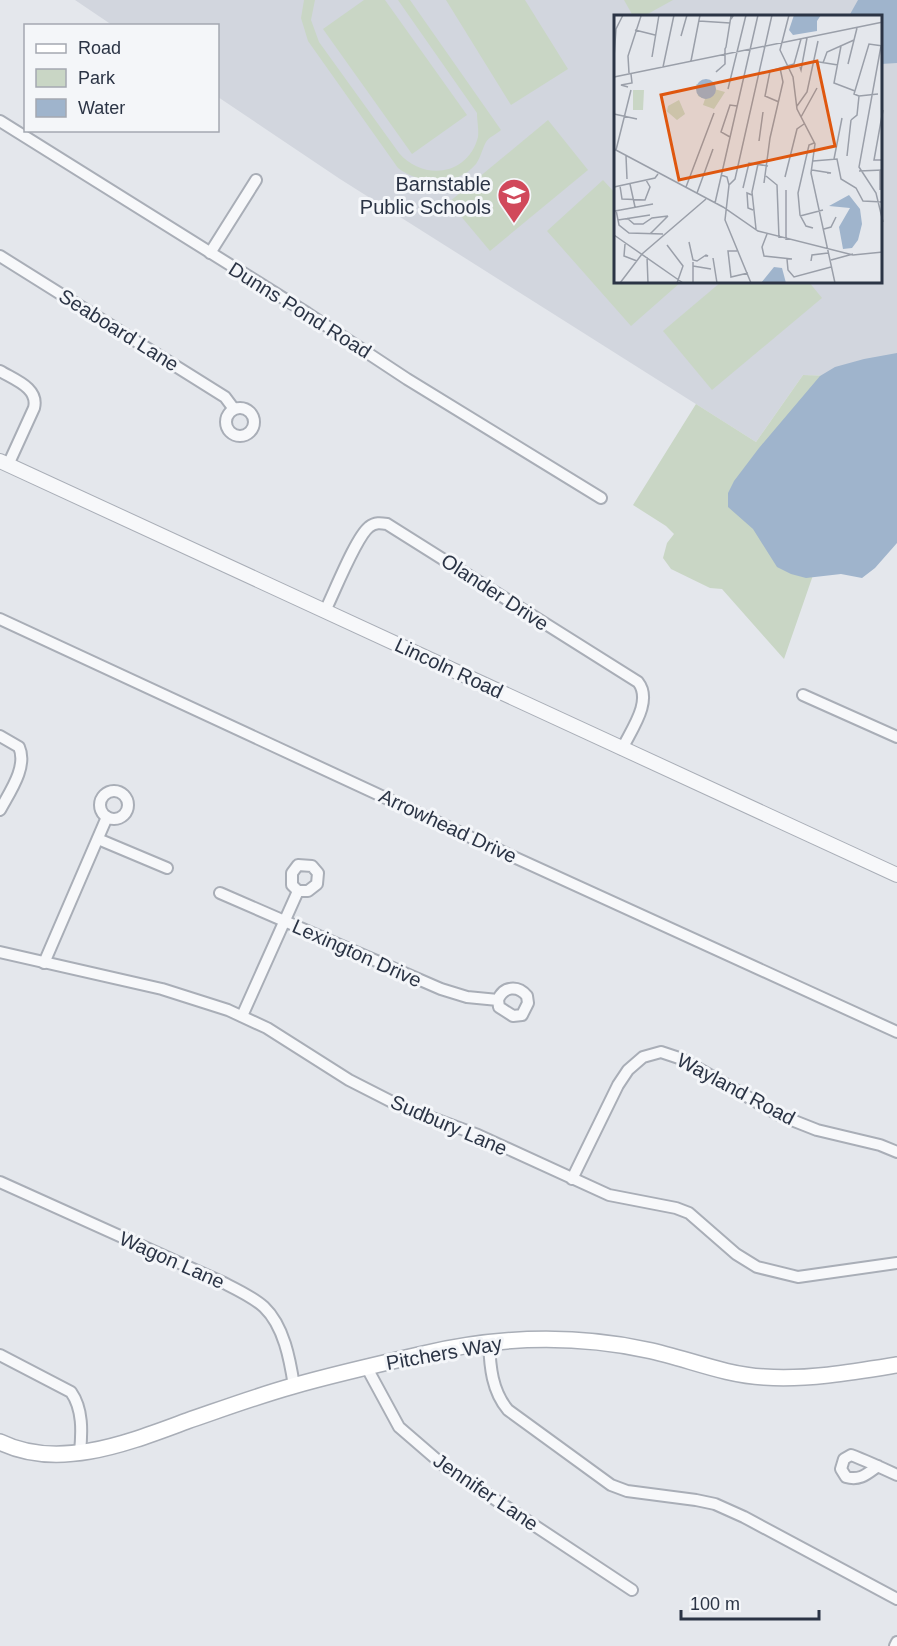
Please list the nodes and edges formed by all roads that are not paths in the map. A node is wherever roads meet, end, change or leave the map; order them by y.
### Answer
1 (0, 121) edge
2 (255, 180) dead end
3 (210, 253) junction
4 (0, 256) edge
5 (0, 371) edge
6 (234, 409) dead end
7 (4, 463) edge
8 (601, 498) dead end
9 (325, 611) junction
10 (0, 619) edge
11 (803, 695) dead end
12 (0, 736) edge
13 (897, 737) edge
14 (622, 749) junction
15 (0, 810) edge
16 (107, 817) dead end
17 (98, 839) junction
18 (167, 868) dead end
19 (897, 875) edge
20 (298, 891) dead end
21 (220, 893) dead end
22 (284, 921) junction
23 (0, 952) edge
24 (44, 963) junction
25 (498, 1000) dead end
26 (242, 1016) junction
27 (897, 1032) edge
28 (897, 1152) edge
29 (572, 1179) junction
30 (0, 1182) edge
31 (897, 1263) edge
32 (489, 1342) junction
33 (0, 1355) edge
34 (897, 1365) edge
35 (368, 1368) junction
36 (294, 1386) junction
37 (0, 1442) edge
38 (80, 1452) junction
39 (878, 1466) dead end
40 (897, 1475) edge
41 (632, 1590) dead end
42 (897, 1599) edge
43 (897, 1642) edge
44 (895, 1646) edge

1 - 3 street, Dunns Pond Road
2 - 3 street
3 - 8 street, Dunns Pond Road
4 - 6 street, Seaboard Lane
5 - 7 street
7 - 9 street, Lincoln Road
9 - 14 street, Lincoln Road
9 - 14 street, Olander Drive
10 - 27 street, Arrowhead Drive
11 - 13 street
12 - 15 street
14 - 19 street, Lincoln Road
16 - 17 street
17 - 18 street
17 - 24 street
20 - 22 street
21 - 22 street, Lexington Drive
22 - 25 street, Lexington Drive
22 - 26 street
23 - 24 street, Sudbury Lane
24 - 26 street, Sudbury Lane
26 - 29 street, Sudbury Lane
28 - 29 street, Wayland Road
29 - 31 street, Sudbury Lane
30 - 36 street, Wagon Lane
32 - 34 main road, Pitchers Way
32 - 35 main road, Pitchers Way
32 - 42 street
33 - 38 street
35 - 36 main road, Pitchers Way
35 - 41 street, Jennifer Lane
36 - 38 main road, Pitchers Way
37 - 38 main road, Pitchers Way
39 - 40 street
43 - 44 street

